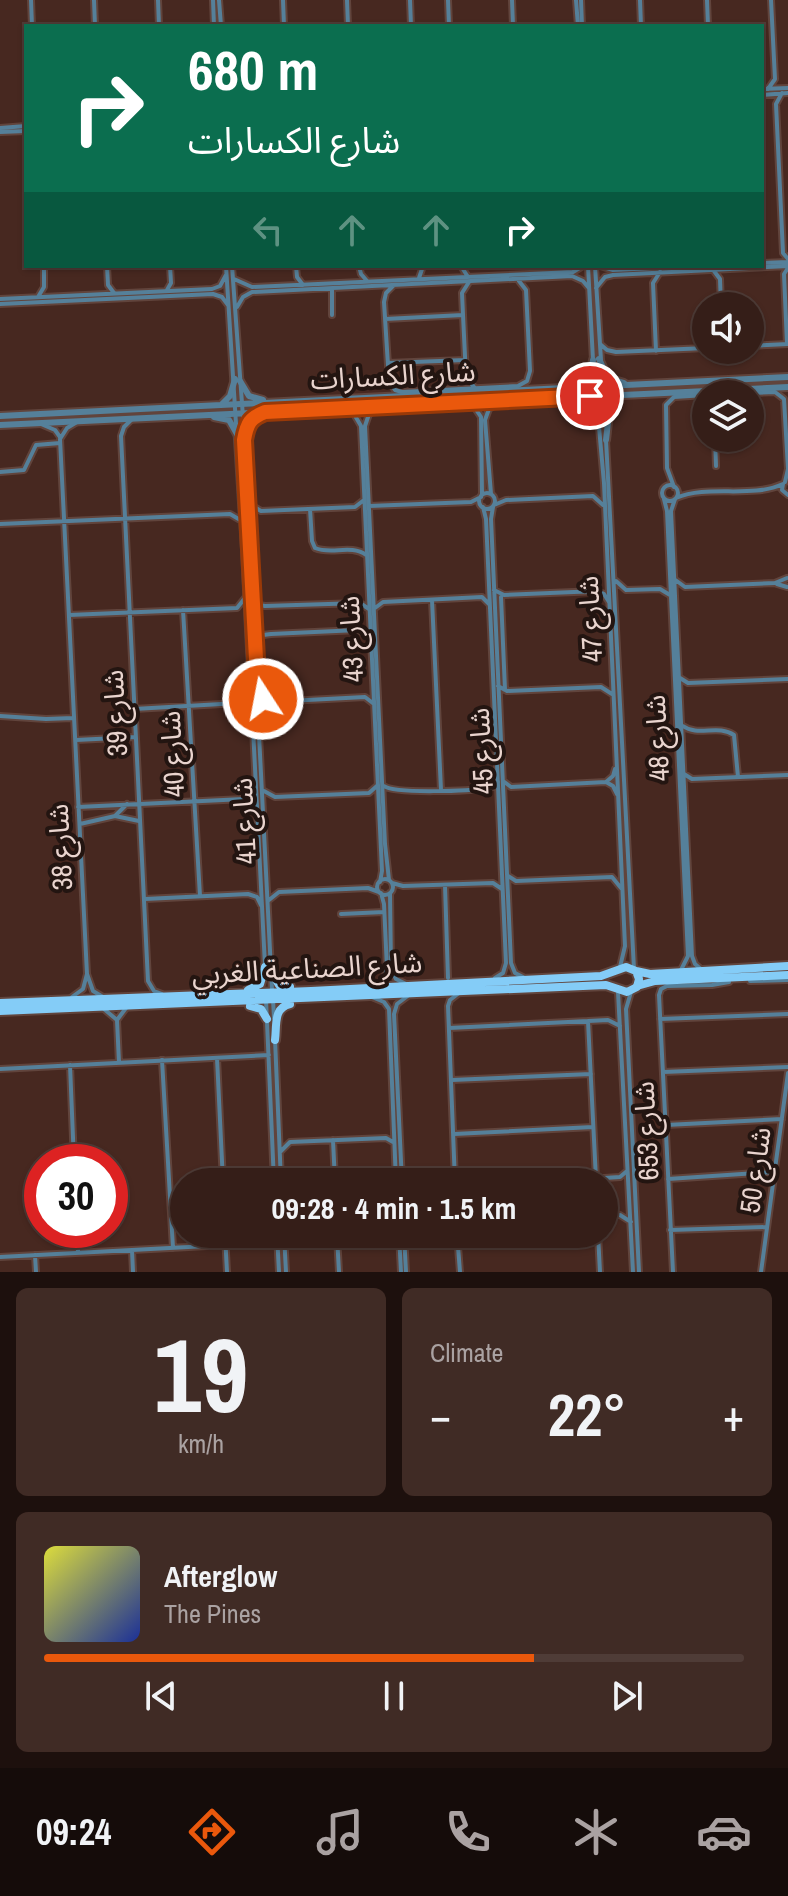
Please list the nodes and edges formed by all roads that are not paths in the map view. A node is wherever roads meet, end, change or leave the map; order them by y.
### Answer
1 (31, 0) edge
2 (94, 0) edge
3 (158, 0) edge
4 (216, 0) edge
5 (283, 0) edge
6 (347, 0) edge
7 (410, 0) edge
8 (448, 0) edge
9 (512, 0) edge
10 (578, 0) edge
11 (640, 0) edge
12 (707, 0) edge
13 (771, 0) edge
14 (32, 24) edge
15 (95, 24) edge
16 (159, 24) edge
17 (214, 24) edge
18 (221, 24) edge
19 (284, 24) edge
20 (348, 24) edge
21 (411, 24) edge
22 (449, 24) edge
23 (513, 24) edge
24 (580, 24) edge
25 (641, 24) edge
26 (708, 24) edge
27 (775, 79) junction
28 (785, 90) edge
29 (765, 92) edge
30 (776, 104) junction
31 (24, 129) edge
32 (0, 130) edge
33 (783, 253) junction
34 (764, 263) edge
35 (788, 264) edge
36 (776, 265) junction
37 (764, 266) edge
38 (44, 268) edge
39 (107, 268) edge
40 (170, 268) edge
41 (226, 268) edge
42 (232, 268) edge
43 (296, 268) edge
44 (423, 268) edge
45 (460, 268) edge
46 (462, 268) edge
47 (523, 268) edge
48 (526, 268) edge
49 (582, 268) edge
50 (587, 268) edge
51 (597, 268) edge
52 (604, 268) edge
53 (739, 268) edge
54 (360, 269) edge
55 (646, 269) edge
56 (659, 269) edge
57 (727, 269) junction
58 (713, 270) junction
59 (226, 273) junction
60 (532, 274) junction
61 (784, 274) junction
62 (296, 275) junction
63 (518, 277) junction
64 (233, 278) junction
65 (430, 279) junction
66 (720, 279) junction
67 (418, 280) junction
68 (454, 280) junction
69 (469, 280) junction
70 (367, 281) junction
71 (354, 282) junction
72 (171, 283) junction
73 (653, 283) junction
74 (108, 285) junction
75 (303, 285) junction
76 (290, 286) junction
77 (393, 286) junction
78 (44, 287) junction
79 (332, 289) junction
80 (592, 289) junction
81 (165, 291) junction
82 (180, 291) junction
83 (720, 292) edge
84 (462, 293) junction
85 (115, 294) junction
86 (101, 295) junction
87 (38, 297) junction
88 (54, 297) junction
89 (0, 302) edge
90 (229, 308) junction
91 (236, 309) junction
92 (332, 315) dead end
93 (463, 315) junction
94 (385, 319) junction
95 (598, 343) junction
96 (788, 344) edge
97 (764, 345) edge
98 (692, 349) edge
99 (656, 351) junction
100 (465, 360) junction
101 (596, 360) junction
102 (388, 363) junction
103 (466, 377) junction
104 (788, 377) edge
105 (238, 380) junction
106 (631, 386) junction
107 (599, 387) junction
108 (788, 387) edge
109 (477, 388) junction
110 (577, 388) junction
111 (457, 389) junction
112 (764, 389) edge
113 (427, 390) junction
114 (764, 392) edge
115 (692, 393) edge
116 (619, 394) junction
117 (440, 395) junction
118 (600, 395) junction
119 (692, 395) edge
120 (562, 397) junction
121 (504, 400) junction
122 (274, 403) junction
123 (462, 403) junction
124 (221, 405) junction
125 (386, 406) junction
126 (240, 408) junction
127 (337, 409) junction
128 (265, 412) junction
129 (598, 413) junction
130 (198, 414) junction
131 (0, 416) edge
132 (135, 418) junction
133 (79, 421) junction
134 (39, 423) junction
135 (0, 425) edge
136 (237, 434) junction
137 (244, 440) junction
138 (606, 440) junction
139 (60, 441) junction
140 (716, 452) edge
141 (716, 466) dead end
142 (0, 472) edge
143 (785, 482) edge
144 (604, 483) junction
145 (674, 487) junction
146 (771, 489) junction
147 (694, 493) junction
148 (493, 495) junction
149 (786, 495) edge
150 (482, 496) junction
151 (593, 496) junction
152 (364, 499) junction
153 (664, 499) junction
154 (675, 499) junction
155 (506, 500) junction
156 (471, 502) junction
157 (244, 503) junction
158 (369, 506) junction
159 (482, 506) junction
160 (493, 506) junction
161 (355, 507) junction
162 (605, 508) junction
163 (310, 509) junction
164 (261, 511) junction
165 (230, 514) junction
166 (365, 514) junction
167 (125, 517) junction
168 (64, 520) junction
169 (246, 521) junction
170 (0, 524) edge
171 (366, 542) junction
172 (358, 550) junction
173 (367, 556) junction
174 (608, 577) junction
175 (788, 578) edge
176 (672, 579) junction
177 (615, 580) junction
178 (775, 583) junction
179 (685, 587) junction
180 (788, 588) edge
181 (492, 589) junction
182 (660, 589) junction
183 (626, 590) junction
184 (598, 591) junction
185 (250, 595) junction
186 (371, 595) junction
187 (502, 596) junction
188 (482, 597) junction
189 (673, 597) junction
190 (432, 600) junction
191 (383, 602) junction
192 (612, 602) junction
193 (360, 603) junction
194 (492, 604) junction
195 (265, 606) junction
196 (237, 608) junction
197 (183, 610) junction
198 (372, 610) junction
199 (130, 613) junction
200 (69, 615) junction
201 (248, 620) junction
202 (254, 622) junction
203 (371, 636) junction
204 (255, 644) junction
205 (613, 675) junction
206 (679, 677) junction
207 (788, 679) edge
208 (688, 683) junction
209 (498, 686) junction
210 (601, 687) junction
211 (373, 690) junction
212 (506, 690) junction
213 (680, 691) junction
214 (250, 692) junction
215 (258, 695) junction
216 (613, 695) junction
217 (365, 697) junction
218 (499, 697) junction
219 (269, 702) junction
220 (239, 703) junction
221 (374, 704) junction
222 (189, 706) junction
223 (134, 709) junction
224 (255, 712) junction
225 (0, 716) edge
226 (74, 718) junction
227 (682, 725) junction
228 (690, 731) junction
229 (136, 737) junction
230 (682, 738) junction
231 (76, 740) junction
232 (617, 766) junction
233 (684, 773) junction
234 (788, 775) edge
235 (738, 777) junction
236 (692, 779) junction
237 (500, 781) junction
238 (606, 782) junction
239 (380, 785) junction
240 (256, 787) junction
241 (511, 787) junction
242 (684, 787) junction
243 (490, 788) junction
244 (262, 789) junction
245 (441, 790) junction
246 (393, 792) junction
247 (369, 793) junction
248 (501, 794) junction
249 (275, 797) junction
250 (618, 797) junction
251 (244, 799) junction
252 (195, 800) junction
253 (381, 801) junction
254 (139, 802) junction
255 (128, 803) junction
256 (78, 807) junction
257 (260, 808) junction
258 (115, 816) junction
259 (139, 821) junction
260 (79, 824) junction
261 (621, 861) junction
262 (504, 875) junction
263 (612, 877) junction
264 (260, 880) junction
265 (516, 881) junction
266 (379, 882) junction
267 (391, 882) junction
268 (493, 883) junction
269 (267, 884) junction
270 (445, 885) junction
271 (403, 886) junction
272 (368, 888) junction
273 (505, 890) junction
274 (623, 891) junction
275 (279, 892) junction
276 (380, 892) junction
277 (391, 892) junction
278 (248, 894) junction
279 (200, 896) junction
280 (145, 899) junction
281 (268, 902) junction
282 (262, 907) junction
283 (384, 912) junction
284 (341, 914) dead end
285 (788, 966) edge
286 (268, 969) junction
287 (618, 970) junction
288 (635, 970) junction
289 (704, 971) junction
290 (677, 972) junction
291 (87, 974) junction
292 (448, 978) dead end
293 (788, 978) edge
294 (533, 979) junction
295 (695, 980) junction
296 (487, 982) junction
297 (722, 983) junction
298 (617, 988) junction
299 (634, 989) junction
300 (409, 990) junction
301 (311, 991) junction
302 (371, 992) junction
303 (462, 992) junction
304 (432, 993) junction
305 (234, 994) junction
306 (172, 997) junction
307 (269, 997) junction
308 (111, 999) junction
309 (65, 1000) junction
310 (302, 1000) junction
311 (3, 1002) edge
312 (225, 1003) junction
313 (448, 1006) junction
314 (100, 1007) junction
315 (129, 1007) junction
316 (0, 1011) edge
317 (788, 1014) edge
318 (267, 1019) junction
319 (660, 1019) junction
320 (117, 1020) junction
321 (588, 1021) junction
322 (449, 1028) junction
323 (621, 1028) junction
324 (275, 1040) junction
325 (269, 1055) junction
326 (217, 1058) junction
327 (162, 1060) junction
328 (119, 1063) junction
329 (70, 1065) junction
330 (0, 1069) edge
331 (788, 1070) edge
332 (663, 1072) junction
333 (591, 1074) junction
334 (452, 1080) junction
335 (782, 1119) junction
336 (666, 1125) junction
337 (593, 1127) junction
338 (394, 1130) junction
339 (279, 1133) junction
340 (454, 1134) junction
341 (386, 1138) junction
342 (333, 1140) junction
343 (290, 1142) junction
344 (73, 1144) edge
345 (395, 1144) junction
346 (280, 1153) junction
347 (222, 1168) edge
348 (273, 1168) edge
349 (281, 1168) edge
350 (334, 1168) edge
351 (398, 1168) edge
352 (399, 1168) edge
353 (455, 1168) edge
354 (595, 1168) edge
355 (628, 1169) junction
356 (775, 1172) junction
357 (618, 1177) edge
358 (668, 1179) junction
359 (170, 1197) edge
360 (630, 1206) junction
361 (620, 1215) joint
362 (631, 1222) junction
363 (767, 1227) junction
364 (670, 1230) junction
365 (78, 1248) edge
366 (173, 1248) edge
367 (226, 1248) edge
368 (278, 1248) edge
369 (284, 1248) edge
370 (338, 1248) edge
371 (402, 1248) edge
372 (458, 1248) edge
373 (599, 1248) edge
374 (132, 1250) junction
375 (78, 1253) junction
376 (35, 1255) junction
377 (0, 1257) edge
378 (36, 1272) edge
379 (133, 1272) edge
380 (227, 1272) edge
381 (279, 1272) edge
382 (286, 1272) edge
383 (339, 1272) edge
384 (403, 1272) edge
385 (460, 1272) edge
386 (600, 1272) edge
387 (636, 1272) edge
388 (673, 1272) edge
389 (761, 1272) edge

1 - 14 street
2 - 15 street
3 - 16 street
4 - 17 street
4 - 18 street
5 - 19 street
6 - 20 street
7 - 21 street
8 - 22 street
9 - 23 street
10 - 24 street
11 - 25 street
12 - 26 street
13 - 27 street
27 - 28 street
27 - 29 street
28 - 29 street
28 - 30 street
29 - 30 street
30 - 33 street
31 - 32 street
33 - 35 street
33 - 36 street
34 - 36 street
35 - 36 street
35 - 61 street
36 - 37 street
36 - 61 street
38 - 78 street
39 - 74 street
40 - 72 street
41 - 59 street, شارع 41
42 - 64 street, شارع 41
43 - 62 street
44 - 65 street
44 - 67 street
45 - 68 street
46 - 69 street
47 - 63 street
48 - 60 street
49 - 60 street
50 - 80 street, شارع 47
51 - 80 street, شارع 47
52 - 55 street
53 - 57 street
54 - 70 street
54 - 71 street
55 - 56 street
55 - 73 street
55 - 80 street
56 - 58 street
56 - 73 street
57 - 58 street
57 - 66 street
58 - 66 street
59 - 82 street
59 - 90 street, شارع 41
60 - 63 street
61 - 96 street
62 - 75 street
62 - 76 street
63 - 69 street
63 - 80 street
63 - 109 street, شارع الكسارات
64 - 76 street
64 - 91 street, شارع 41
65 - 67 street
65 - 68 street
66 - 83 street
67 - 70 street
68 - 69 street
68 - 77 street
68 - 84 street
69 - 84 street
70 - 71 street
71 - 75 street
72 - 81 street
72 - 82 street
73 - 99 street
74 - 85 street
74 - 86 street
75 - 76 street
77 - 79 street
77 - 94 street
78 - 87 street
78 - 88 street
79 - 91 street
79 - 92 street
80 - 95 street, شارع 47
80 - 101 street, شارع 47
81 - 82 street
81 - 85 street
84 - 93 street
85 - 86 street
86 - 88 street
87 - 88 street
87 - 89 street
89 - 90 street
90 - 105 street, شارع 41
91 - 105 street, شارع 41
93 - 94 street
93 - 100 street
94 - 102 street
95 - 99 street
95 - 101 street, شارع 47
96 - 97 street
98 - 99 street
100 - 102 street
100 - 103 street
101 - 106 street
101 - 107 street, شارع 47
101 - 110 street
102 - 113 street, شارع الكسارات
103 - 109 street
103 - 111 street
104 - 106 street, شارع الكسارات
105 - 122 street
105 - 124 street
105 - 126 street, شارع 41
106 - 107 street, شارع الكسارات
107 - 110 street, شارع الكسارات
107 - 118 street, شارع 47
108 - 112 street, شارع الكسارات
109 - 111 street, شارع الكسارات
110 - 117 street, شارع الكسارات
111 - 113 street, شارع الكسارات
113 - 117 street
114 - 143 street
115 - 116 street, شارع الكسارات
116 - 118 street, شارع الكسارات
116 - 138 street
117 - 122 street, شارع الكسارات
118 - 120 street, شارع الكسارات
118 - 129 street, شارع 47
118 - 138 street, شارع 47
119 - 145 street, شارع الكسارات
120 - 121 street, شارع الكسارات
120 - 129 street
121 - 123 street, شارع الكسارات
121 - 148 street
122 - 126 street, شارع الكسارات
123 - 125 street, شارع الكسارات
123 - 150 street
124 - 126 street, شارع الكسارات
124 - 131 street, شارع الكسارات
125 - 127 street, شارع الكسارات
125 - 158 street, شارع 43
126 - 128 street, شارع الكسارات
126 - 130 street, شارع الكسارات
126 - 136 street, شارع 41
126 - 137 street, شارع 41
127 - 128 street, شارع الكسارات
127 - 152 street, شارع 43
128 - 137 street
129 - 144 street, شارع 47
130 - 132 street, شارع الكسارات
130 - 136 street
132 - 133 street, شارع الكسارات
132 - 167 street, شارع 39
133 - 134 street, شارع الكسارات
133 - 139 street
134 - 135 street, شارع الكسارات
134 - 139 street
136 - 157 street, شارع 41
137 - 157 street, شارع 41
138 - 177 street, شارع 47
139 - 142 street
139 - 168 street, شارع 38
140 - 141 street
143 - 146 street
143 - 149 street
144 - 151 street
144 - 162 street, شارع 47
145 - 147 street
145 - 153 street
145 - 154 street
146 - 147 street
146 - 149 street
147 - 154 street
148 - 150 street
148 - 155 street
148 - 160 street, شارع 45
150 - 156 street
150 - 159 street, شارع 45
151 - 155 street
151 - 162 street
152 - 161 street
152 - 166 street, شارع 43
153 - 154 street
153 - 176 street, شارع 48
154 - 176 street, شارع 48
155 - 160 street
156 - 158 street
156 - 159 street
157 - 164 street
157 - 165 street
157 - 169 street, شارع 41
158 - 186 street, شارع 43
159 - 160 street
159 - 181 street, شارع 45
160 - 181 street, شارع 45
161 - 163 street
161 - 166 street
162 - 174 street, شارع 47
163 - 164 street
163 - 172 street
164 - 169 street
165 - 167 street
165 - 169 street
166 - 171 street, شارع 43
167 - 168 street
167 - 199 street, شارع 39
168 - 170 street
168 - 200 street, شارع 38
169 - 185 street, شارع 41
171 - 172 street
171 - 173 street, شارع 43
172 - 173 street
173 - 186 street, شارع 43
174 - 184 street
174 - 192 street, شارع 47
175 - 178 street
175 - 180 street
176 - 179 street
176 - 182 street
176 - 189 street, شارع 48
177 - 183 street
177 - 192 street, شارع 47
178 - 179 street
178 - 180 street
179 - 189 street
181 - 187 street
181 - 188 street
181 - 194 street, شارع 45
182 - 183 street
182 - 189 street
183 - 192 street
184 - 187 street
184 - 192 street
185 - 195 street
185 - 196 street
185 - 201 street, شارع 41
185 - 202 street, شارع 41
186 - 191 street
186 - 193 street
186 - 198 street, شارع 43
187 - 194 street
187 - 212 street
188 - 190 street
188 - 194 street
189 - 206 street, شارع 48
189 - 290 street, شارع 48
190 - 191 street
190 - 245 street
191 - 198 street
192 - 205 street, شارع 47
192 - 288 street, شارع 47
193 - 195 street
193 - 198 street
194 - 209 street, شارع 45
194 - 237 street, شارع 45
195 - 202 street
196 - 197 street
196 - 201 street
197 - 199 street
197 - 222 street, شارع 40
198 - 203 street, شارع 43
198 - 239 street, شارع 43
199 - 200 street
199 - 223 street, شارع 39
200 - 226 street, شارع 38
201 - 214 street, شارع 41
202 - 204 street, شارع 41
203 - 204 street
203 - 211 street, شارع 43
204 - 215 street, شارع 41
205 - 210 street
205 - 216 street, شارع 47
206 - 208 street
206 - 213 street, شارع 48
207 - 208 street
208 - 213 street
209 - 212 street
209 - 218 street, شارع 45
210 - 212 street
210 - 216 street
211 - 217 street
211 - 221 street, شارع 43
212 - 218 street
213 - 227 street, شارع 48
214 - 220 street
214 - 224 street, شارع 41
215 - 219 street
215 - 224 street, شارع 41
216 - 232 street, شارع 47
217 - 219 street
217 - 221 street
218 - 237 street, شارع 45
219 - 224 street
220 - 222 street
220 - 224 street
221 - 239 street, شارع 43
222 - 223 street
222 - 252 street, شارع 40
223 - 229 street, شارع 39
224 - 240 street, شارع 41
224 - 244 street, شارع 41
225 - 226 street
226 - 231 street, شارع 38
227 - 228 street, شارع 48
227 - 230 street, شارع 48
228 - 230 street, شارع 48
228 - 235 street, شارع 48
229 - 231 street
229 - 254 street, شارع 39
230 - 233 street, شارع 48
231 - 256 street, شارع 38
232 - 238 street
232 - 250 street, شارع 47
233 - 236 street, شارع 48
233 - 242 street, شارع 48
234 - 235 street, شارع 48
235 - 236 street, شارع 48
236 - 242 street, شارع 48
237 - 241 street
237 - 243 street
237 - 248 street, شارع 45
238 - 241 street
238 - 250 street
239 - 246 street
239 - 247 street
239 - 253 street, شارع 43
240 - 251 street
240 - 257 street, شارع 41
241 - 248 street
242 - 289 street, شارع 48
243 - 245 street
243 - 248 street
244 - 249 street
244 - 257 street, شارع 41
245 - 246 street
246 - 253 street
247 - 249 street
247 - 253 street
248 - 262 street, شارع 45
249 - 257 street
250 - 261 street, شارع 47
251 - 252 street
251 - 257 street
252 - 254 street
252 - 279 street, شارع 40
253 - 266 street, شارع 43
253 - 267 street, شارع 43
254 - 255 street
254 - 259 street, شارع 39
255 - 256 street
255 - 258 street
256 - 260 street, شارع 38
257 - 264 street, شارع 41
257 - 269 street, شارع 41
258 - 259 street
258 - 260 street
259 - 280 street, شارع 39
260 - 291 street, شارع 38
261 - 263 street
261 - 274 street, شارع 47
262 - 265 street
262 - 268 street
262 - 273 street, شارع 45
263 - 265 street
263 - 274 street
264 - 278 street
264 - 282 street, شارع 41
265 - 273 street
266 - 267 street
266 - 272 street
266 - 276 street, شارع 43
267 - 271 street
267 - 277 street, شارع 43
268 - 270 street
268 - 273 street
269 - 275 street
269 - 281 street, شارع 41
270 - 271 street
270 - 292 street
271 - 277 street
272 - 275 street
272 - 276 street
273 - 294 street, شارع 45
273 - 296 street, شارع 45
274 - 287 street, شارع 47
275 - 281 street
276 - 277 street
276 - 283 street
277 - 300 street
278 - 279 street
278 - 282 street
279 - 280 street
280 - 306 street, شارع 39
281 - 286 street, شارع 41
282 - 286 street, شارع 41
283 - 284 street
283 - 302 street
285 - 289 main road
286 - 301 main road
286 - 305 main road
286 - 307 street, شارع 41
287 - 288 main road
287 - 294 main road, شارع الصناعية الغربي
287 - 298 main road
288 - 290 main road
288 - 299 main road
289 - 290 main road
291 - 308 street
291 - 309 street
293 - 295 main road
293 - 297 street
294 - 296 main road, شارع الصناعية الغربي
295 - 297 main road
295 - 299 main road
296 - 300 main road, شارع الصناعية الغربي
297 - 319 street, شارع 653
298 - 299 main road
298 - 303 main road, شارع الصناعية الغربي
298 - 323 street
299 - 387 street
300 - 302 main road, شارع الصناعية الغربي
300 - 304 main road, شارع الصناعية الغربي
300 - 352 street
301 - 302 main road, شارع الصناعية الغربي
301 - 307 main road, شارع الصناعية الغربي
302 - 310 main road, شارع الصناعية الغربي
302 - 338 street
303 - 304 main road, شارع الصناعية الغربي
303 - 313 street
304 - 313 street
305 - 306 main road, شارع الصناعية الغربي
305 - 307 main road, شارع الصناعية الغربي
306 - 308 main road, شارع الصناعية الغربي
307 - 310 main road, شارع الصناعية الغربي
307 - 312 main road, شارع الصناعية الغربي
307 - 318 street, شارع 41
307 - 324 street, شارع 41
308 - 309 main road, شارع الصناعية الغربي
309 - 311 main road, شارع الصناعية الغربي
310 - 324 main road
312 - 315 main road, شارع الصناعية الغربي
312 - 318 main road
313 - 322 street
314 - 315 main road, شارع الصناعية الغربي
314 - 316 main road, شارع الصناعية الغربي
314 - 320 street
315 - 320 street
317 - 319 street
318 - 325 street, شارع 41
319 - 332 street, شارع 653
320 - 328 street
321 - 322 street
321 - 323 street
321 - 333 street
322 - 334 street
323 - 355 street
324 - 339 street, شارع 41
325 - 326 street
325 - 348 street, شارع 41
326 - 327 street
326 - 347 street
327 - 328 street
327 - 359 street
328 - 329 street
329 - 330 street
329 - 344 street
331 - 332 street
331 - 335 street, شارع 50
332 - 336 street, شارع 653
333 - 334 street
333 - 337 street
334 - 340 street
335 - 336 street
335 - 356 street, شارع 50
336 - 358 street, شارع 653
337 - 340 street
337 - 354 street
338 - 341 street
338 - 345 street
339 - 343 street
339 - 346 street, شارع 41
340 - 353 street
341 - 342 street
341 - 345 street
342 - 343 street
342 - 350 street
343 - 346 street
345 - 351 street
346 - 349 street, شارع 41
355 - 357 street
355 - 360 street
356 - 358 street
356 - 363 street, شارع 50
358 - 364 street, شارع 653
360 - 361 street
360 - 362 street
361 - 362 street
362 - 387 street
363 - 364 street
363 - 389 street, شارع 50
364 - 388 street, شارع 653
365 - 375 street
366 - 374 street
367 - 380 street
368 - 381 street
369 - 382 street
370 - 383 street
371 - 384 street
372 - 385 street
373 - 386 street
374 - 375 street
374 - 379 street
375 - 376 street
376 - 377 street
376 - 378 street

